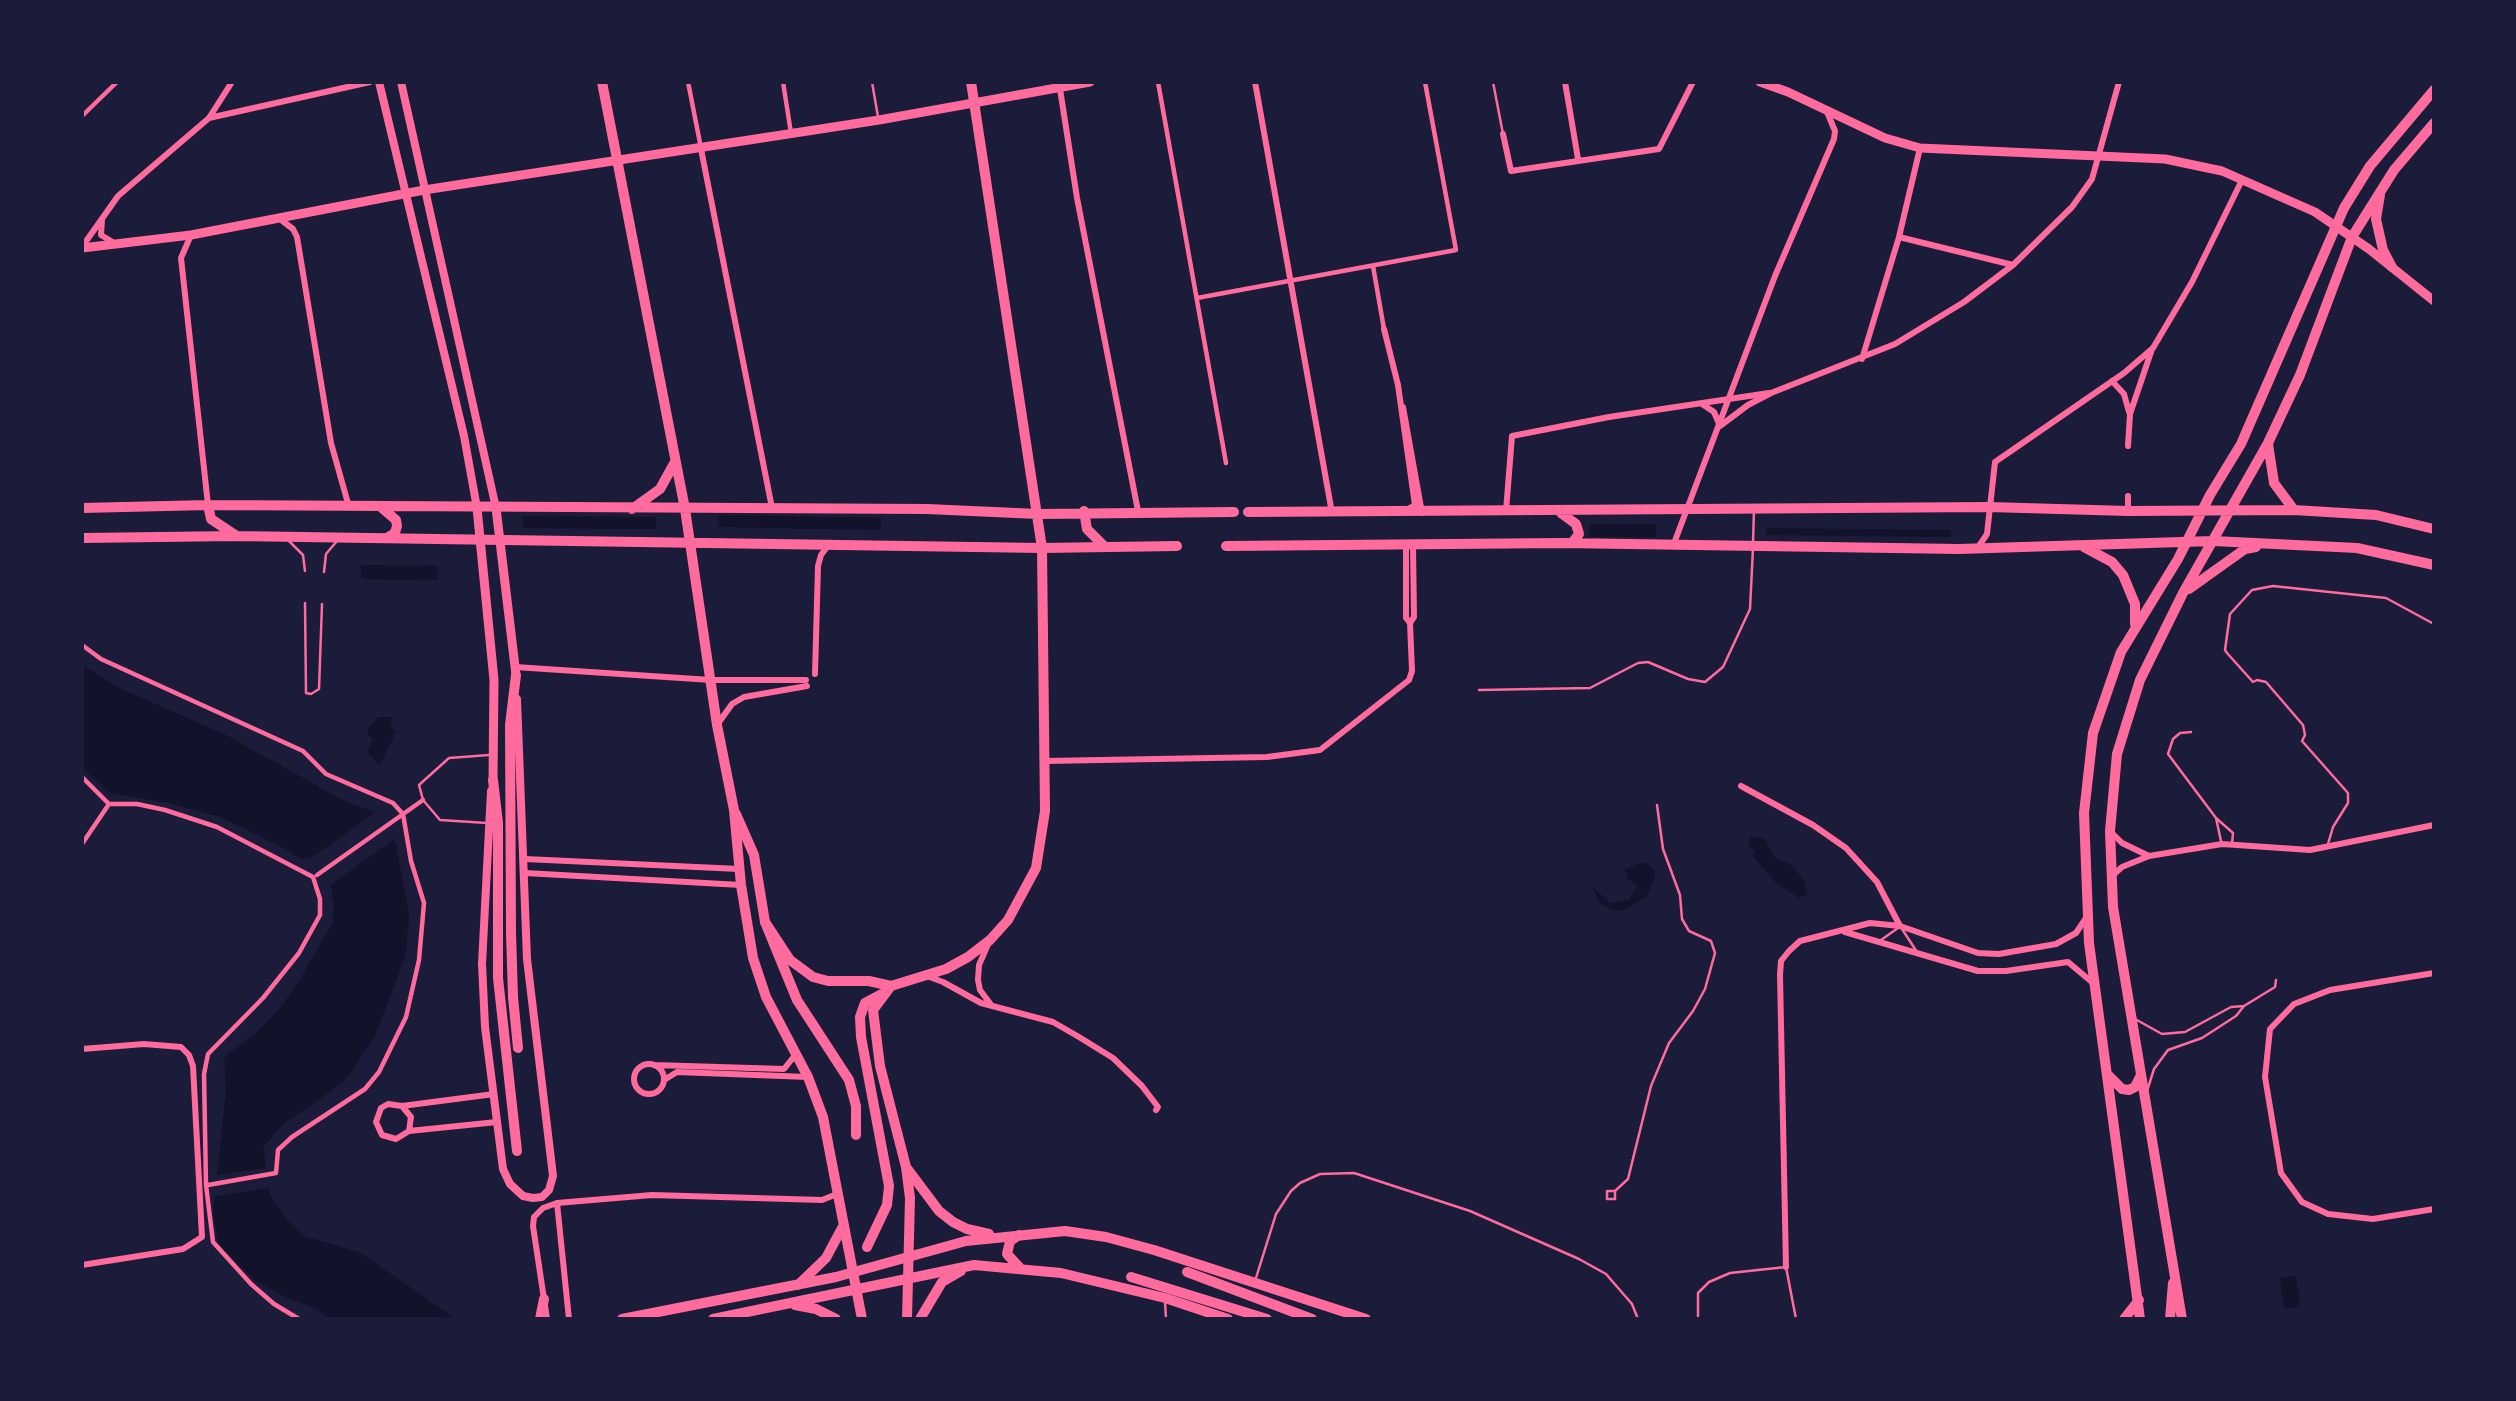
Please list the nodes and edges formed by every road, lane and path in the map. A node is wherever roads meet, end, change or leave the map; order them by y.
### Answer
1 (117, 82) edge
2 (232, 82) edge
3 (370, 82) edge
4 (379, 82) edge
5 (401, 82) edge
6 (601, 82) edge
7 (688, 82) edge
8 (783, 82) edge
9 (872, 82) edge
10 (971, 82) edge
11 (1090, 82) edge
12 (1158, 82) edge
13 (1255, 82) edge
14 (1425, 82) edge
15 (1493, 82) edge
16 (1565, 82) edge
17 (1693, 82) edge
18 (1760, 82) edge
19 (2121, 82) edge
20 (1789, 87) edge
21 (1060, 89) junction
22 (2434, 90) edge
23 (974, 102) junction
24 (1826, 110) junction
25 (82, 116) edge
26 (209, 118) junction
27 (878, 121) junction
28 (2434, 123) edge
29 (791, 134) junction
30 (1503, 134) joint
31 (1920, 148) junction
32 (701, 149) junction
33 (2098, 157) junction
34 (1578, 159) junction
35 (617, 162) junction
36 (2242, 180) junction
37 (2381, 188) junction
38 (424, 190) junction
39 (407, 193) junction
40 (102, 217) junction
41 (280, 219) junction
42 (2334, 226) junction
43 (191, 235) junction
44 (1899, 237) junction
45 (2352, 237) junction
46 (118, 245) junction
47 (82, 248) edge
48 (1373, 265) junction
49 (2013, 265) junction
50 (2392, 267) junction
51 (1291, 281) junction
52 (1197, 298) junction
53 (2434, 301) edge
54 (1384, 329) joint
55 (2153, 348) junction
56 (1862, 359) junction
57 (2124, 373) junction
58 (2112, 381) junction
59 (2137, 387) junction
60 (1771, 393) junction
61 (1731, 397) junction
62 (1702, 404) junction
63 (2130, 414) junction
64 (1720, 426) junction
65 (2128, 443) dead end
66 (2268, 443) junction
67 (1408, 447) junction
68 (676, 462) junction
69 (1226, 463) dead end
70 (2128, 496) dead end
71 (208, 505) junction
72 (349, 507) junction
73 (1989, 507) junction
74 (82, 508) edge
75 (382, 508) junction
76 (477, 508) junction
77 (496, 508) junction
78 (772, 508) junction
79 (632, 509) junction
80 (685, 509) junction
81 (1754, 510) junction
82 (2231, 510) junction
83 (2294, 510) junction
84 (1084, 511) junction
85 (1138, 511) junction
86 (1684, 511) junction
87 (1234, 512) dead end
88 (1248, 512) dead end
89 (2128, 512) junction
90 (2201, 512) junction
91 (1332, 513) junction
92 (1422, 513) junction
93 (1506, 513) junction
94 (1560, 513) junction
95 (1038, 514) junction
96 (1398, 514) junction
97 (2434, 530) edge
98 (235, 536) junction
99 (284, 537) junction
100 (342, 537) junction
101 (82, 538) edge
102 (387, 538) junction
103 (480, 540) junction
104 (499, 540) junction
105 (2185, 541) junction
106 (2213, 541) junction
107 (690, 542) junction
108 (830, 543) junction
109 (1572, 543) junction
110 (1753, 545) junction
111 (2280, 545) junction
112 (1177, 546) dead end
113 (1226, 546) dead end
114 (1410, 546) junction
115 (1673, 546) junction
116 (2081, 546) junction
117 (1104, 547) junction
118 (1042, 548) junction
119 (1977, 549) junction
120 (2434, 565) edge
121 (305, 571) dead end
122 (324, 572) dead end
123 (2183, 593) junction
124 (305, 603) dead end
125 (322, 604) dead end
126 (2135, 624) junction
127 (2434, 624) edge
128 (82, 645) edge
129 (516, 671) junction
130 (815, 674) dead end
131 (711, 680) junction
132 (1479, 690) dead end
133 (717, 725) junction
134 (2191, 732) dead end
135 (493, 755) junction
136 (1045, 761) junction
137 (82, 777) edge
138 (493, 780) junction
139 (1741, 786) dead end
140 (423, 800) junction
141 (109, 804) junction
142 (1657, 805) dead end
143 (734, 810) junction
144 (403, 814) junction
145 (2217, 818) junction
146 (487, 823) junction
147 (2434, 825) edge
148 (2110, 831) junction
149 (82, 844) edge
150 (2222, 844) junction
151 (2232, 844) junction
152 (2327, 847) junction
153 (2149, 856) junction
154 (525, 859) junction
155 (563, 861) junction
156 (629, 864) junction
157 (666, 866) junction
158 (693, 868) junction
159 (739, 869) junction
160 (525, 873) junction
161 (317, 875) dead end
162 (563, 875) junction
163 (629, 878) junction
164 (2111, 878) junction
165 (666, 880) junction
166 (693, 882) junction
167 (741, 885) junction
168 (2088, 915) junction
169 (765, 922) junction
170 (1900, 926) junction
171 (1840, 931) junction
172 (990, 940) junction
173 (1881, 940) junction
174 (1917, 952) junction
175 (2434, 972) edge
176 (925, 976) junction
177 (2276, 980) dead end
178 (2095, 985) junction
179 (891, 986) junction
180 (882, 994) junction
181 (2244, 1006) junction
182 (993, 1008) junction
183 (2133, 1018) junction
184 (519, 1048) dead end
185 (82, 1049) edge
186 (796, 1055) junction
187 (654, 1065) junction
188 (2108, 1074) junction
189 (2141, 1075) junction
190 (808, 1077) junction
191 (664, 1080) junction
192 (494, 1094) junction
193 (2145, 1097) junction
194 (402, 1106) junction
195 (1156, 1110) dead end
196 (497, 1122) junction
197 (409, 1131) junction
198 (856, 1135) dead end
199 (517, 1151) dead end
200 (906, 1167) junction
201 (208, 1185) dead end
202 (1615, 1191) dead end
203 (837, 1194) junction
204 (556, 1203) junction
205 (2434, 1209) edge
206 (842, 1228) junction
207 (1022, 1233) junction
208 (996, 1236) junction
209 (867, 1247) dead end
210 (910, 1258) junction
211 (82, 1265) edge
212 (974, 1265) junction
213 (1786, 1267) junction
214 (1021, 1268) junction
215 (1187, 1272) dead end
216 (2174, 1272) junction
217 (852, 1273) junction
218 (909, 1278) junction
219 (1131, 1278) dead end
220 (1255, 1281) junction
221 (799, 1285) junction
222 (856, 1290) junction
223 (1165, 1298) junction
224 (544, 1299) junction
225 (2139, 1300) junction
226 (784, 1304) junction
227 (1698, 1315) dead end
228 (2183, 1318) edge
229 (299, 1319) edge
230 (540, 1319) edge
231 (547, 1319) edge
232 (569, 1319) edge
233 (622, 1319) edge
234 (713, 1319) edge
235 (836, 1319) edge
236 (862, 1319) edge
237 (907, 1319) edge
238 (920, 1319) edge
239 (1166, 1319) edge
240 (1228, 1319) edge
241 (1267, 1319) edge
242 (1312, 1319) edge
243 (1366, 1319) edge
244 (1638, 1319) edge
245 (1796, 1319) edge
246 (2124, 1319) edge
247 (2140, 1319) edge
248 (2170, 1319) edge

1 - 25 street
2 - 26 street
3 - 26 street
4 - 39 street
5 - 38 street
6 - 35 main road
7 - 32 street
8 - 29 street
9 - 27 lane
10 - 23 main road
11 - 21 main road
12 - 52 street
13 - 51 street
14 - 48 street
15 - 30 lane
16 - 34 street
17 - 34 street
18 - 20 main road
19 - 33 street
20 - 24 main road
21 - 23 main road
21 - 85 street
22 - 42 main road
23 - 27 main road
23 - 95 main road
24 - 31 main road
24 - 61 street
26 - 40 street
27 - 29 main road
28 - 37 main road
29 - 32 main road
30 - 34 street
31 - 33 main road
31 - 44 street
32 - 35 main road
32 - 78 street
33 - 36 main road
33 - 49 street
35 - 38 main road
35 - 68 main road
36 - 42 main road
36 - 55 street
37 - 45 main road
37 - 50 main road
38 - 39 main road
38 - 77 street
39 - 41 main road
39 - 76 street
40 - 46 street
40 - 47 street
41 - 43 main road
41 - 72 street
42 - 45 main road
42 - 90 main road
43 - 46 main road
43 - 71 street
44 - 49 street
44 - 56 street
45 - 50 main road
45 - 66 main road
46 - 47 main road
48 - 51 street
48 - 54 street
49 - 56 street
50 - 53 main road
51 - 52 street
51 - 91 street
52 - 69 street
54 - 67 street
55 - 57 street
55 - 59 street
56 - 60 street
57 - 58 street
57 - 59 street
58 - 63 street
58 - 73 street
59 - 63 street
60 - 61 street
60 - 64 street
61 - 62 street
61 - 64 street
62 - 64 street
62 - 93 street
63 - 65 street
64 - 86 street
66 - 82 main road
66 - 83 main road
67 - 92 street
67 - 96 street
68 - 79 main road
68 - 80 main road
70 - 89 street
71 - 72 main road
71 - 74 main road
71 - 98 main road
72 - 75 main road
73 - 81 main road
73 - 89 main road
73 - 119 street
75 - 76 main road
75 - 102 main road
76 - 77 main road
76 - 103 main road
77 - 79 main road
77 - 104 main road
78 - 80 main road
78 - 95 main road
79 - 80 main road
80 - 107 main road
81 - 86 main road
81 - 110 lane
82 - 83 main road
82 - 90 main road
82 - 106 main road
83 - 97 main road
84 - 85 main road
84 - 95 main road
84 - 117 main road
85 - 87 main road
86 - 94 main road
86 - 115 street
88 - 91 main road
89 - 90 main road
90 - 105 main road
91 - 96 main road
92 - 93 main road
92 - 96 main road
93 - 94 main road
94 - 109 main road
95 - 118 main road
98 - 99 main road
98 - 101 main road
99 - 100 main road
99 - 121 lane
100 - 102 main road
100 - 122 lane
102 - 103 main road
103 - 104 main road
103 - 135 main road
104 - 107 main road
104 - 129 main road
105 - 106 main road
105 - 116 main road
105 - 126 main road
106 - 111 main road
106 - 123 main road
107 - 108 main road
107 - 131 main road
108 - 118 main road
108 - 130 street
109 - 114 main road
109 - 115 main road
110 - 115 main road
110 - 119 main road
110 - 132 lane
111 - 120 main road
111 - 123 main road
112 - 117 main road
113 - 114 main road
114 - 136 street
116 - 119 main road
116 - 126 main road
117 - 118 main road
118 - 136 main road
123 - 148 main road
124 - 125 lane
126 - 168 main road
127 - 152 lane
128 - 144 street
129 - 131 street
129 - 154 street
129 - 184 highway
131 - 133 main road
131 - 133 street
133 - 143 main road
134 - 145 lane
135 - 138 main road
135 - 140 lane
136 - 172 main road
137 - 141 street
138 - 146 street
138 - 199 highway
139 - 170 street
140 - 144 street
140 - 146 lane
141 - 149 street
141 - 229 street
142 - 202 lane
143 - 159 main road
143 - 169 main road
144 - 161 street
144 - 201 street
145 - 150 lane
145 - 151 lane
146 - 192 street
147 - 152 street
148 - 153 street
148 - 164 main road
150 - 151 street
150 - 153 street
151 - 152 street
153 - 164 street
154 - 155 street
154 - 160 street
155 - 156 street
155 - 162 street
156 - 157 street
156 - 163 street
157 - 158 street
157 - 165 street
158 - 159 street
158 - 166 street
159 - 167 main road
160 - 162 street
160 - 196 street
162 - 163 street
163 - 165 street
164 - 183 main road
165 - 166 street
166 - 167 street
167 - 186 main road
168 - 170 street
168 - 178 main road
169 - 179 main road
169 - 198 highway
170 - 171 street
170 - 173 lane
170 - 174 lane
171 - 173 street
171 - 213 street
172 - 176 main road
172 - 182 street
173 - 174 street
174 - 178 street
175 - 205 street
176 - 179 main road
176 - 182 street
177 - 181 lane
178 - 188 main road
179 - 180 main road
180 - 200 main road
180 - 209 highway
181 - 183 lane
181 - 193 lane
182 - 195 street
183 - 189 main road
185 - 211 street
186 - 187 street
186 - 190 main road
187 - 191 street
187 - 191 street
188 - 189 main road
188 - 225 main road
189 - 193 main road
190 - 191 street
190 - 203 main road
192 - 194 street
192 - 196 street
193 - 216 main road
194 - 197 street
194 - 197 street
196 - 197 street
200 - 208 main road
200 - 210 main road
203 - 204 street
203 - 206 main road
204 - 224 street
204 - 232 street
206 - 217 main road
206 - 221 main road
207 - 208 main road
207 - 214 main road
207 - 220 main road
208 - 210 main road
210 - 217 main road
210 - 218 main road
212 - 214 main road
212 - 218 main road
212 - 238 main road
213 - 227 lane
213 - 245 lane
214 - 223 main road
215 - 242 highway
216 - 228 main road
216 - 248 main road
217 - 221 main road
217 - 222 main road
218 - 222 main road
218 - 237 main road
219 - 241 highway
220 - 243 main road
220 - 244 lane
221 - 233 main road
222 - 226 main road
222 - 236 main road
223 - 239 lane
223 - 240 main road
224 - 230 main road
224 - 231 street
225 - 246 main road
225 - 247 main road
226 - 234 main road
226 - 235 main road

